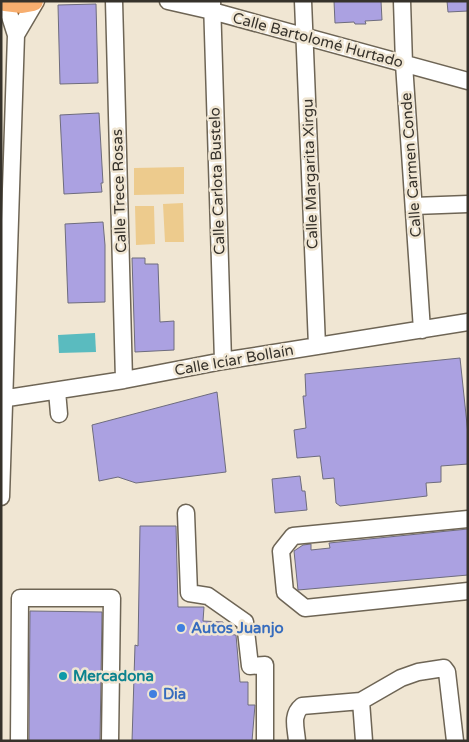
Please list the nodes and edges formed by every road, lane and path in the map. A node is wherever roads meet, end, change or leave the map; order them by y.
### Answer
1 (4, 1) edge
2 (35, 1) edge
3 (114, 1) edge
4 (168, 1) edge
5 (303, 1) edge
6 (402, 1) edge
7 (212, 6) edge
8 (16, 35) junction
9 (304, 36) junction
10 (404, 64) junction
11 (468, 80) edge
12 (468, 204) edge
13 (414, 206) junction
14 (468, 322) edge
15 (422, 330) junction
16 (317, 346) junction
17 (222, 361) junction
18 (124, 380) junction
19 (57, 391) junction
20 (3, 399) edge
21 (59, 414) dead end
22 (1, 497) edge
23 (186, 513) dead end
24 (468, 519) edge
25 (468, 591) edge
26 (361, 701) junction
27 (19, 741) edge
28 (110, 741) edge
29 (265, 741) edge
30 (298, 741) edge
31 (364, 741) edge
32 (455, 741) edge

1 - 2 main road
1 - 8 street
2 - 8 street
3 - 18 street, Calle Trece Rosas
4 - 7 street, Calle Bartolomé Hurtado
5 - 9 street, Calle Margarita Xirgu
6 - 10 street, Calle Carmen Conde
7 - 9 street, Calle Bartolomé Hurtado
7 - 17 street, Calle Carlota Bustelo
8 - 20 street
9 - 10 street, Calle Bartolomé Hurtado
9 - 16 street, Calle Margarita Xirgu
10 - 11 street, Calle Bartolomé Hurtado
10 - 13 street, Calle Carmen Conde
12 - 13 street
13 - 15 street, Calle Carmen Conde
14 - 15 street, Calle Icíar Bollaín
15 - 16 street, Calle Icíar Bollaín
16 - 17 street, Calle Icíar Bollaín
17 - 18 street, Calle Icíar Bollaín
18 - 19 street, Calle Icíar Bollaín
19 - 20 street, Calle Icíar Bollaín
19 - 21 street
20 - 22 street
23 - 29 street
24 - 25 street
26 - 30 street
26 - 31 street
26 - 32 street
27 - 28 street

